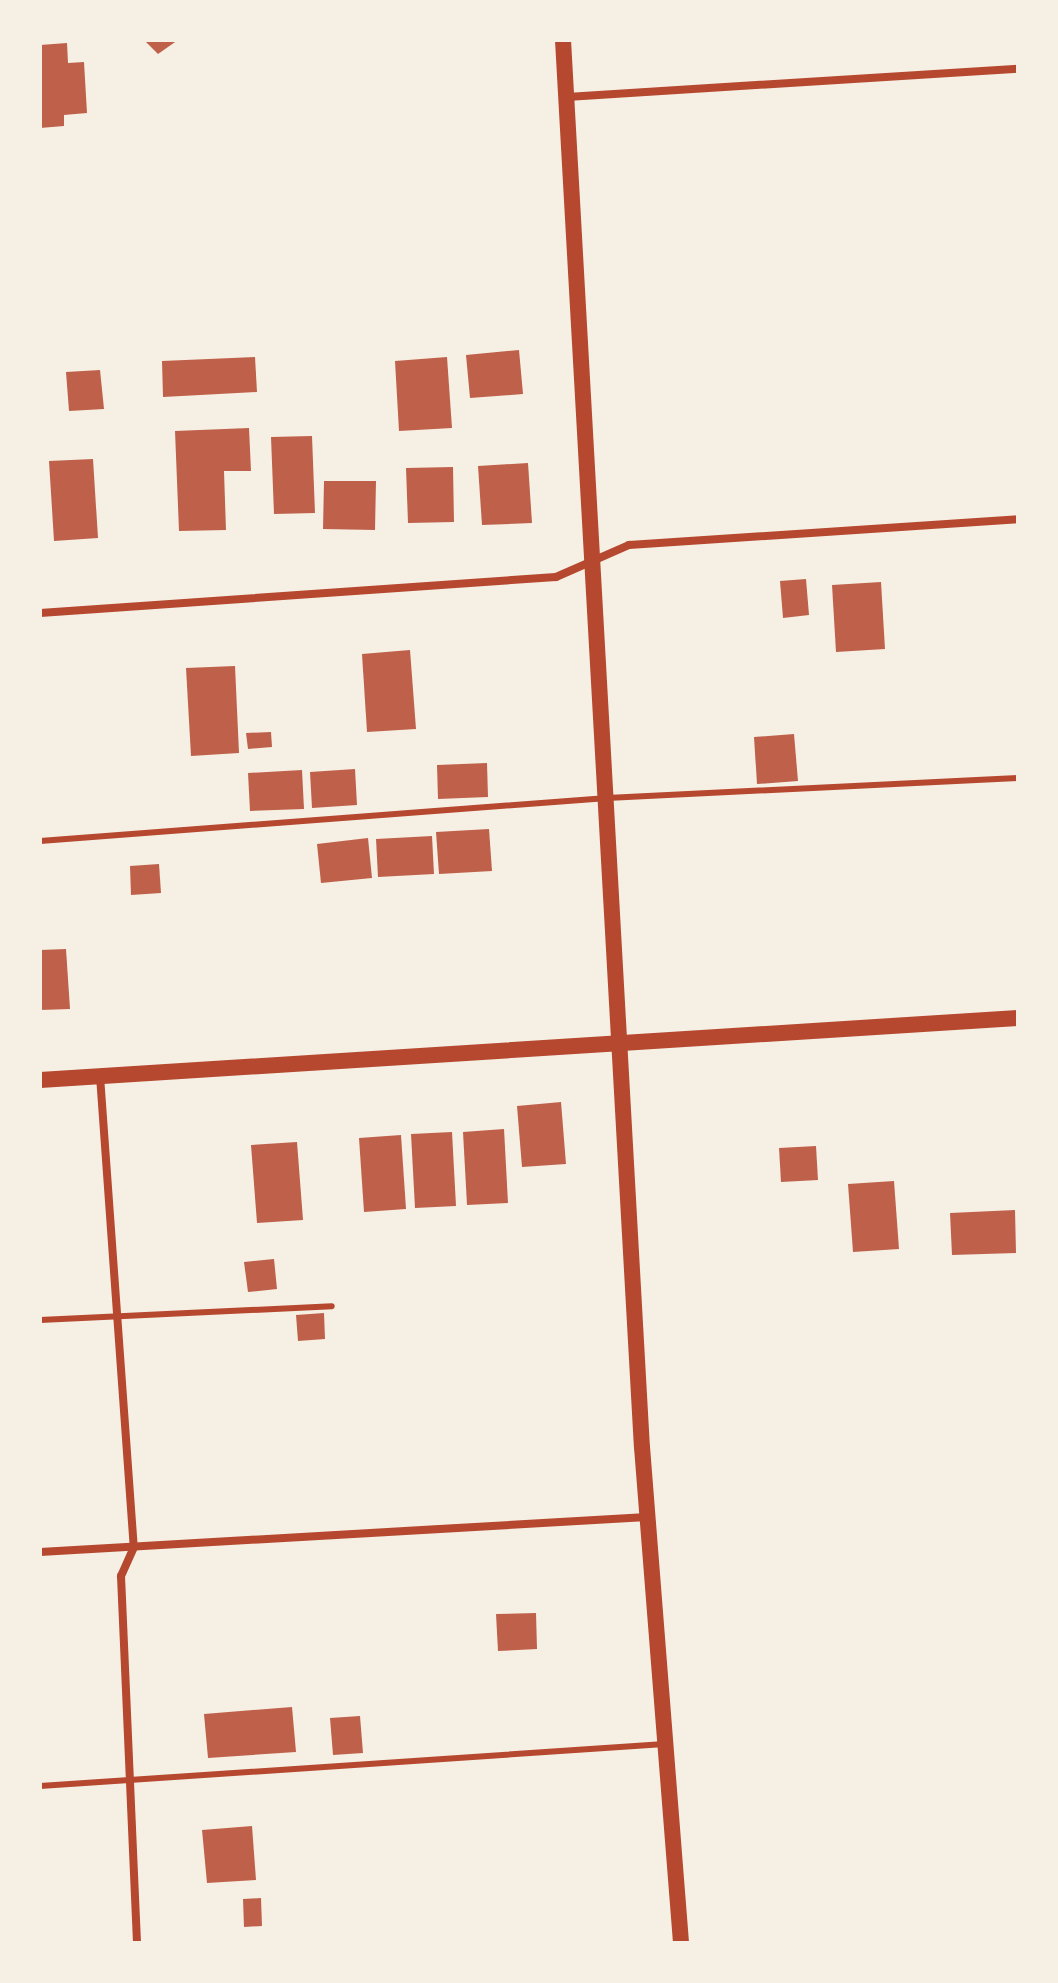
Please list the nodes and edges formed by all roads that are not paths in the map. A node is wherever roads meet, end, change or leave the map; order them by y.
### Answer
1 (563, 40) edge
2 (1018, 69) edge
3 (567, 97) junction
4 (1018, 519) edge
5 (591, 561) junction
6 (40, 613) edge
7 (1018, 778) edge
8 (607, 798) junction
9 (40, 841) edge
10 (1018, 1018) edge
11 (621, 1042) junction
12 (100, 1076) junction
13 (40, 1080) edge
14 (332, 1306) dead end
15 (119, 1316) junction
16 (40, 1320) edge
17 (647, 1517) junction
18 (134, 1547) junction
19 (40, 1552) edge
20 (665, 1744) junction
21 (128, 1781) junction
22 (40, 1786) edge
23 (137, 1943) edge
24 (681, 1943) edge

1 - 3 main road
2 - 3 street
3 - 5 main road
4 - 5 street
5 - 6 street
5 - 8 main road
7 - 8 lane
8 - 9 lane
8 - 11 main road
10 - 11 main road
11 - 12 main road
11 - 17 main road
12 - 13 main road
12 - 15 street
14 - 15 lane
15 - 16 lane
15 - 18 street
17 - 18 street
17 - 20 main road
18 - 19 street
18 - 21 street
20 - 21 lane
20 - 24 main road
21 - 22 lane
21 - 23 street

